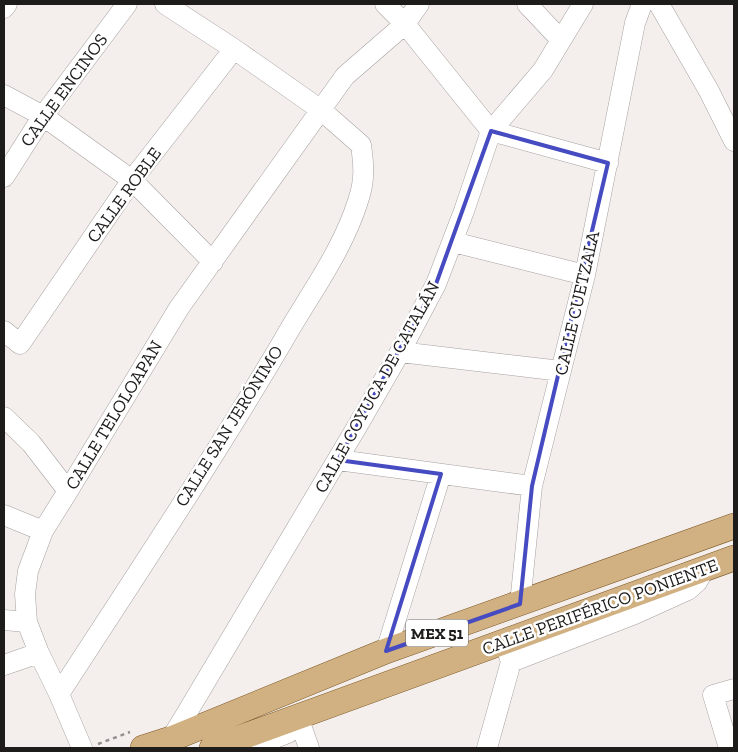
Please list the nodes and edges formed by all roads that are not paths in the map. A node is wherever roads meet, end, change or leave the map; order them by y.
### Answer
1 (7, 4) edge
2 (127, 4) edge
3 (165, 4) edge
4 (385, 4) edge
5 (419, 4) edge
6 (527, 4) edge
7 (583, 4) edge
8 (642, 4) edge
9 (659, 4) edge
10 (4, 8) edge
11 (405, 24) junction
12 (560, 39) junction
13 (234, 49) junction
14 (4, 95) edge
15 (321, 110) junction
16 (43, 116) junction
17 (491, 131) junction
18 (734, 141) edge
19 (608, 163) junction
20 (4, 178) edge
21 (132, 180) junction
22 (453, 242) junction
23 (213, 262) junction
24 (585, 275) junction
25 (4, 331) edge
26 (400, 352) junction
27 (561, 371) junction
28 (4, 417) edge
29 (338, 460) junction
30 (441, 474) junction
31 (532, 486) junction
32 (68, 491) junction
33 (4, 515) edge
34 (734, 526) edge
35 (42, 531) junction
36 (734, 558) edge
37 (520, 604) junction
38 (4, 620) edge
39 (27, 622) junction
40 (386, 651) junction
41 (508, 652) junction
42 (38, 653) junction
43 (4, 665) edge
44 (734, 689) edge
45 (59, 694) junction
46 (300, 722) junction
47 (171, 744) edge
48 (243, 745) edge
49 (82, 748) edge
50 (143, 748) edge
51 (212, 748) edge
52 (309, 748) edge
53 (487, 748) edge
54 (730, 748) edge

1 - 10 street
2 - 16 street, CALLE ENCINOS
3 - 13 street
4 - 11 street
5 - 11 street, CALLE TELOLOAPAN
6 - 12 street
7 - 12 street
8 - 19 street, CALLE CUETZALA
9 - 18 street
11 - 15 street, CALLE TELOLOAPAN
11 - 17 street
12 - 17 street
13 - 15 street
13 - 21 street, CALLE ROBLE
14 - 16 street
15 - 23 street, CALLE TELOLOAPAN
15 - 45 street, CALLE SAN JERÓNIMO
16 - 20 street, CALLE ENCINOS
16 - 21 street
17 - 19 street
17 - 22 street, CALLE COYUCA DE CATALÁN
19 - 24 street, CALLE CUETZALA
21 - 23 street
21 - 25 street, CALLE ROBLE
22 - 24 street
22 - 26 street, CALLE COYUCA DE CATALÁN
23 - 32 street, CALLE TELOLOAPAN
24 - 27 street, CALLE CUETZALA
26 - 27 street
26 - 29 street, CALLE COYUCA DE CATALÁN
27 - 31 street, CALLE CUETZALA
28 - 32 street
29 - 30 street
29 - 47 street, CALLE COYUCA DE CATALÁN
30 - 31 street
30 - 40 street
31 - 37 street, CALLE CUETZALA
32 - 35 street, CALLE TELOLOAPAN
33 - 35 street
34 - 37 main road, CALLE PERIFÉRICO PONIENTE / MEX 51
35 - 39 street, CALLE TELOLOAPAN
36 - 41 main road, CALLE PERIFÉRICO PONIENTE / MEX 51
37 - 40 main road, CALLE PERIFÉRICO PONIENTE / MEX 51
38 - 39 street
39 - 42 street, CALLE TELOLOAPAN
40 - 47 main road, CALLE PERIFÉRICO PONIENTE / MEX 51
41 - 46 main road, CALLE PERIFÉRICO PONIENTE / MEX 51
41 - 53 street
42 - 43 street
42 - 45 street, CALLE TELOLOAPAN
44 - 54 street
45 - 49 street, CALLE TELOLOAPAN
46 - 48 main road, CALLE PERIFÉRICO PONIENTE / MEX 51
46 - 52 street
47 - 50 main road, CALLE PERIFÉRICO PONIENTE / MEX 51
48 - 51 main road, CALLE PERIFÉRICO PONIENTE / MEX 51

